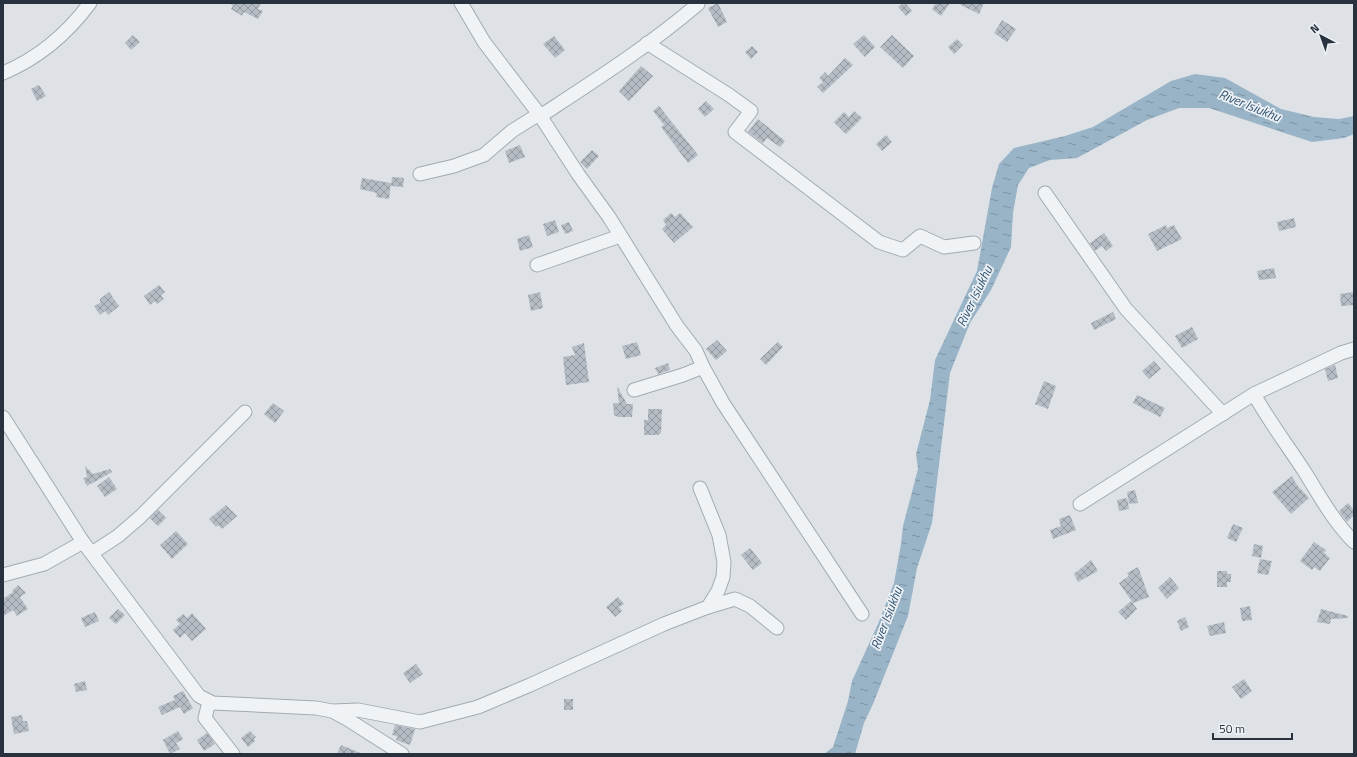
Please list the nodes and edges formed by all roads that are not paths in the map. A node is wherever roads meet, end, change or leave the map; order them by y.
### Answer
1 (90, 3) edge
2 (461, 3) edge
3 (697, 3) edge
4 (647, 43) junction
5 (3, 74) edge
6 (539, 114) junction
7 (420, 174) dead end
8 (1045, 193) dead end
9 (620, 236) junction
10 (974, 243) dead end
11 (537, 265) dead end
12 (1354, 349) edge
13 (703, 367) junction
14 (634, 390) dead end
15 (1254, 394) junction
16 (245, 412) dead end
17 (1223, 414) junction
18 (3, 417) edge
19 (700, 488) dead end
20 (1080, 504) dead end
21 (83, 542) junction
22 (1354, 542) edge
23 (92, 553) junction
24 (3, 575) edge
25 (708, 607) junction
26 (862, 614) dead end
27 (777, 628) dead end
28 (209, 702) junction
29 (332, 711) junction
30 (233, 754) edge
31 (402, 754) edge

1 - 5 street
2 - 6 street
3 - 4 street
4 - 6 street
4 - 10 street
6 - 7 street
6 - 9 street
8 - 17 street
9 - 11 street
9 - 13 street
12 - 15 street
13 - 14 street
13 - 26 street
15 - 17 street
15 - 22 street
16 - 23 street
17 - 20 street
18 - 21 street
19 - 25 street
21 - 23 street
21 - 24 street
23 - 28 street
25 - 27 street
25 - 29 street
28 - 29 street
28 - 30 street
29 - 31 street

